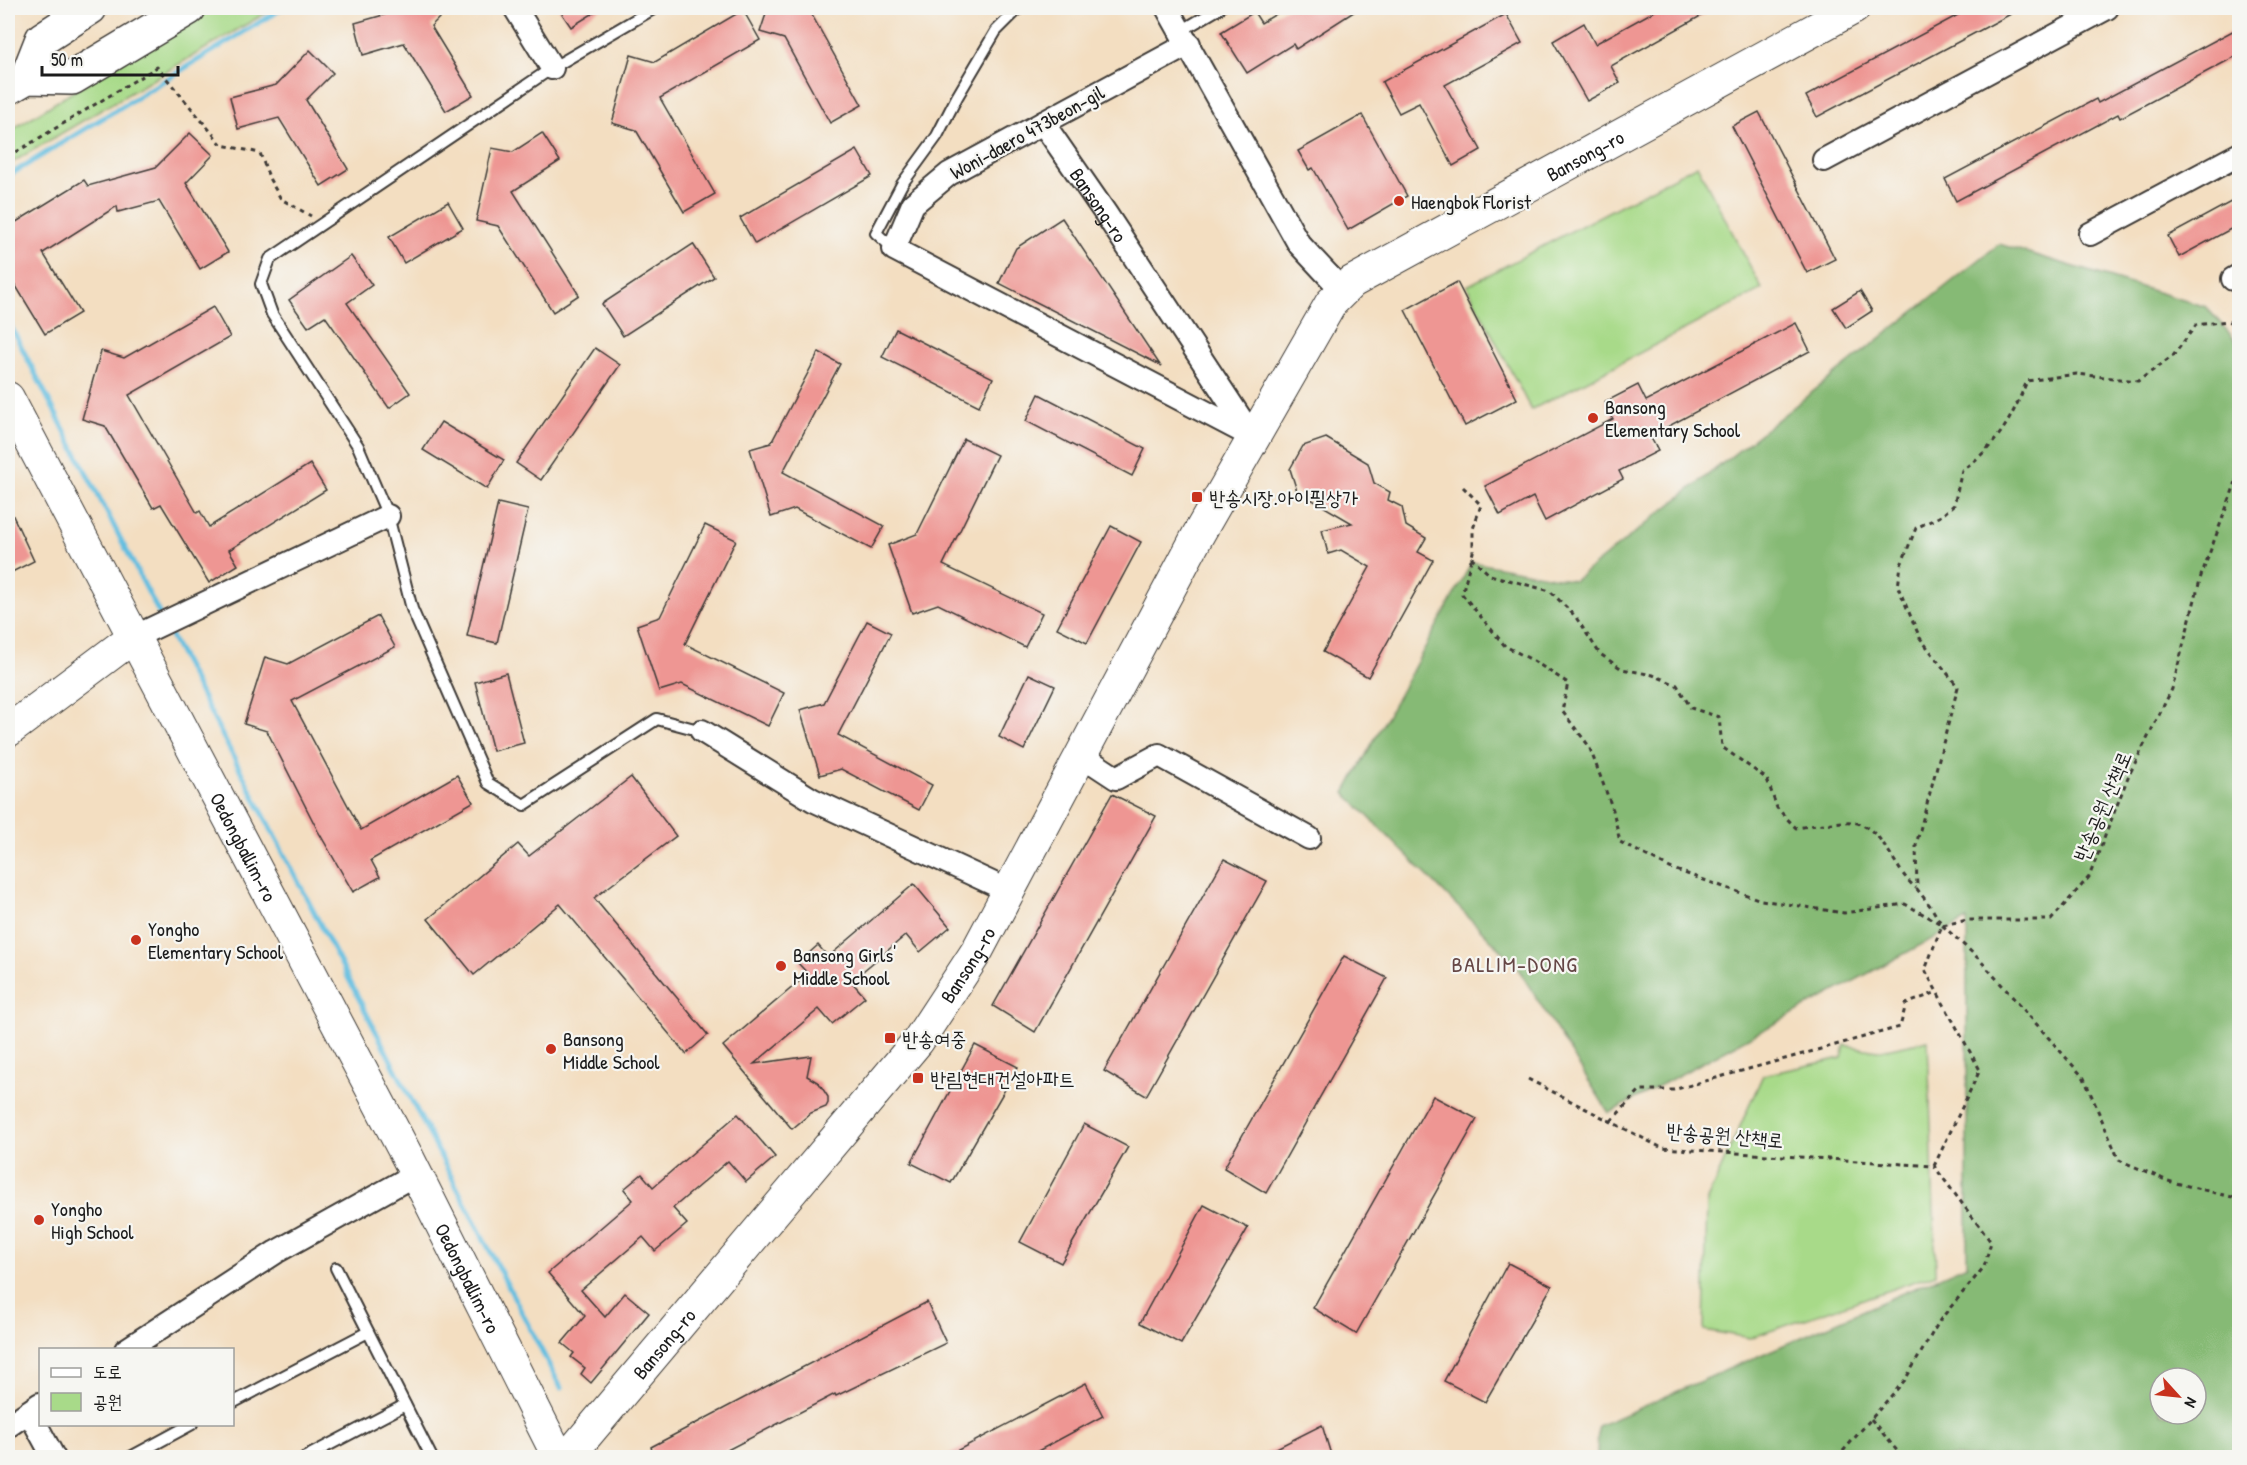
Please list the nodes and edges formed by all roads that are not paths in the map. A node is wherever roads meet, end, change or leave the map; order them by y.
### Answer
1 (90, 8) edge
2 (189, 8) edge
3 (515, 8) edge
4 (655, 8) edge
5 (1019, 8) edge
6 (1167, 8) edge
7 (1220, 8) edge
8 (1854, 8) edge
9 (2107, 8) edge
10 (1185, 37) junction
11 (552, 68) junction
12 (17, 82) edge
13 (1043, 123) junction
14 (2240, 154) edge
15 (1824, 160) dead end
16 (2090, 234) dead end
17 (894, 249) junction
18 (1343, 291) junction
19 (8, 398) edge
20 (1253, 437) junction
21 (388, 516) junction
22 (141, 634) junction
23 (8, 731) edge
24 (702, 731) joint
25 (1081, 755) junction
26 (1309, 838) dead end
27 (1009, 891) junction
28 (416, 1174) junction
29 (336, 1268) dead end
30 (368, 1332) junction
31 (129, 1348) edge
32 (234, 1402) edge
33 (405, 1405) junction
34 (35, 1408) edge
35 (8, 1426) edge
36 (42, 1426) edge
37 (190, 1426) edge
38 (54, 1458) edge
39 (129, 1458) edge
40 (304, 1458) edge
41 (432, 1458) edge
42 (559, 1458) edge
43 (567, 1458) edge

1 - 12 main road
2 - 12 main road
3 - 11 street
4 - 11 lane
5 - 17 lane
6 - 10 street
7 - 10 lane
8 - 18 street, Bansong-ro
9 - 15 street
10 - 13 street, Woni-daero 473beon-gil
10 - 18 street
11 - 21 lane
13 - 17 street, Woni-daero 473beon-gil
13 - 20 street, Bansong-ro
14 - 16 street
17 - 20 street
18 - 20 street, Bansong-ro
19 - 22 street, Oedongballim-ro
20 - 25 street, Bansong-ro
21 - 22 street
21 - 24 lane
22 - 23 street
22 - 28 street, Oedongballim-ro
24 - 27 street
25 - 26 street
25 - 27 street, Bansong-ro
27 - 43 street, Bansong-ro
28 - 31 street
28 - 42 street, Oedongballim-ro
29 - 30 lane
30 - 32 lane
30 - 33 lane
33 - 40 lane
33 - 41 lane
34 - 35 street
36 - 38 street
37 - 39 lane

